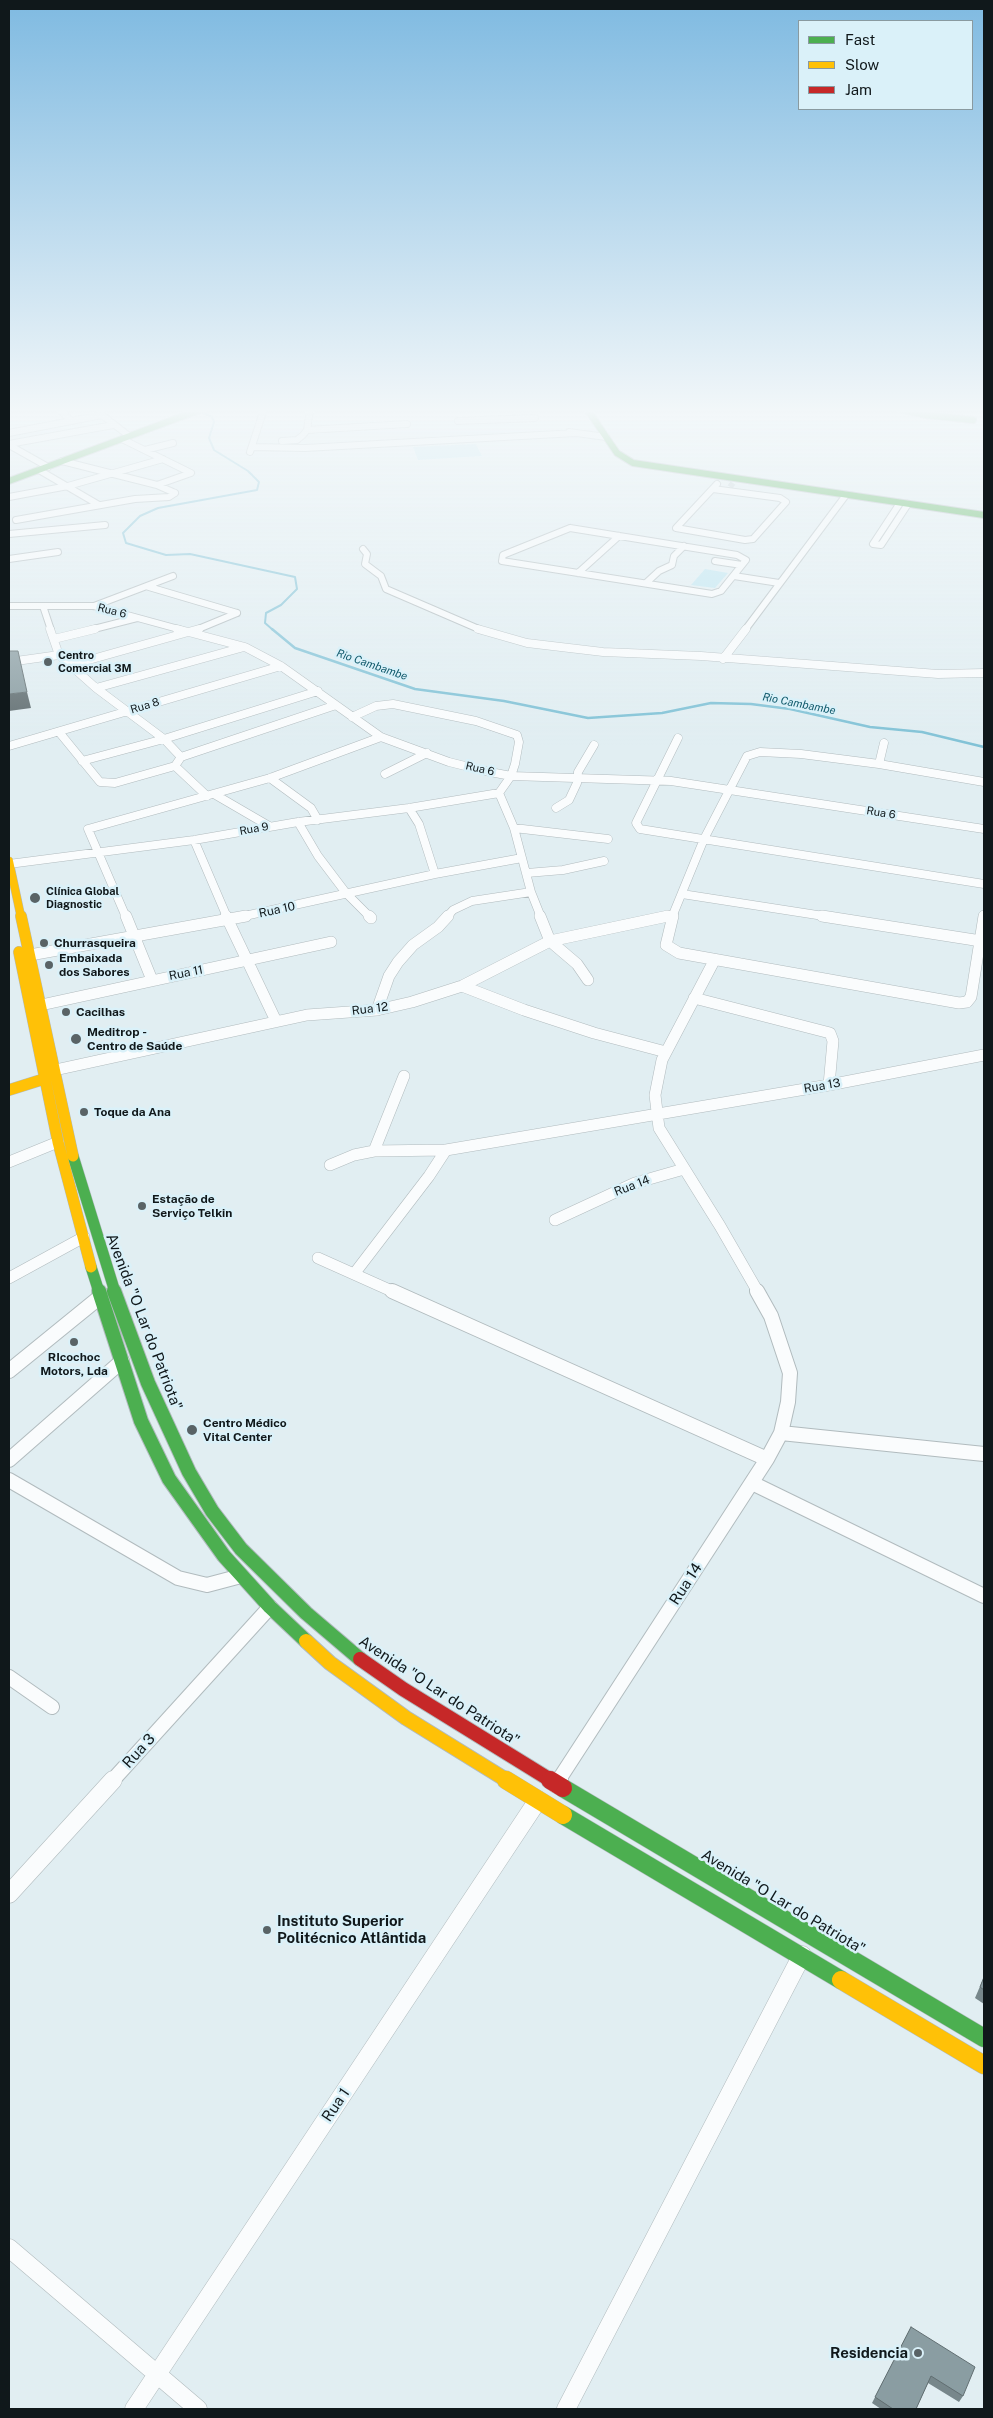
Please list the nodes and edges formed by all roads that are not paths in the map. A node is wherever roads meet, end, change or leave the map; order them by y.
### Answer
1 (683, 522) edge
2 (769, 522) edge
3 (826, 522) edge
4 (890, 522) edge
5 (893, 522) edge
6 (105, 526) dead end
7 (9, 534) edge
8 (619, 536) junction
9 (546, 539) junction
10 (684, 546) junction
11 (363, 549) dead end
12 (58, 552) dead end
13 (532, 552) dead end
14 (525, 558) dead end
15 (9, 559) edge
16 (715, 560) dead end
17 (518, 564) junction
18 (742, 565) junction
19 (578, 573) junction
20 (173, 576) dead end
21 (734, 576) junction
22 (779, 583) junction
23 (646, 584) junction
24 (149, 587) junction
25 (9, 606) edge
26 (43, 606) junction
27 (94, 606) junction
28 (138, 618) junction
29 (191, 632) junction
30 (54, 639) junction
31 (245, 647) junction
32 (59, 655) junction
33 (723, 659) junction
34 (9, 662) edge
35 (71, 665) junction
36 (281, 666) junction
37 (984, 673) edge
38 (96, 688) junction
39 (318, 692) junction
40 (336, 705) junction
41 (126, 712) junction
42 (352, 717) junction
43 (59, 732) junction
44 (381, 737) junction
45 (678, 738) dead end
46 (164, 739) junction
47 (884, 743) dead end
48 (594, 745) dead end
49 (9, 746) edge
50 (427, 754) junction
51 (181, 757) junction
52 (82, 761) junction
53 (879, 764) junction
54 (175, 766) junction
55 (385, 774) dead end
56 (511, 776) junction
57 (270, 778) junction
58 (577, 779) junction
59 (655, 781) junction
60 (984, 782) edge
61 (731, 790) junction
62 (499, 793) junction
63 (211, 795) junction
64 (409, 808) junction
65 (556, 808) dead end
66 (318, 820) junction
67 (298, 822) junction
68 (269, 826) junction
69 (514, 828) junction
70 (984, 829) edge
71 (608, 838) dead end
72 (704, 838) junction
73 (194, 840) junction
74 (99, 851) junction
75 (522, 858) junction
76 (604, 861) dead end
77 (9, 863) edge
78 (527, 873) junction
79 (435, 874) junction
80 (984, 884) edge
81 (531, 892) junction
82 (346, 893) junction
83 (682, 894) junction
84 (9, 907) edge
85 (673, 915) junction
86 (984, 915) edge
87 (371, 918) dead end
88 (228, 920) junction
89 (134, 936) junction
90 (550, 941) junction
91 (331, 942) dead end
92 (981, 942) junction
93 (30, 956) junction
94 (714, 961) junction
95 (247, 962) junction
96 (152, 980) junction
97 (588, 980) dead end
98 (462, 986) junction
99 (694, 998) junction
100 (41, 1005) junction
101 (377, 1010) junction
102 (276, 1021) junction
103 (666, 1052) junction
104 (984, 1055) edge
105 (55, 1070) junction
106 (404, 1076) dead end
107 (44, 1078) junction
108 (829, 1086) junction
109 (9, 1090) edge
110 (658, 1113) junction
111 (58, 1142) junction
112 (446, 1150) junction
113 (374, 1152) junction
114 (9, 1162) edge
115 (330, 1165) dead end
116 (684, 1169) junction
117 (555, 1220) dead end
118 (84, 1237) junction
119 (318, 1258) dead end
120 (354, 1274) junction
121 (9, 1278) edge
122 (100, 1297) junction
123 (122, 1361) junction
124 (9, 1371) edge
125 (781, 1433) junction
126 (984, 1454) edge
127 (768, 1459) junction
128 (9, 1460) edge
129 (9, 1480) edge
130 (752, 1482) junction
131 (241, 1576) junction
132 (984, 1596) edge
133 (270, 1607) junction
134 (9, 1678) edge
135 (52, 1707) dead end
136 (556, 1784) junction
137 (538, 1800) junction
138 (9, 1894) edge
139 (802, 1955) junction
140 (984, 2038) edge
141 (984, 2065) edge
142 (9, 2248) edge
143 (157, 2374) junction
144 (134, 2409) edge
145 (198, 2409) edge
146 (566, 2409) edge

1 - 2 street
3 - 22 street
4 - 5 street
6 - 7 street
8 - 9 street
8 - 10 street
8 - 19 street
9 - 13 street
9 - 17 street
10 - 18 street
10 - 23 street
11 - 33 street
12 - 15 street
14 - 17 street
16 - 18 street
17 - 19 street
18 - 21 street
19 - 23 street
20 - 24 street
21 - 22 street
21 - 23 street
22 - 33 street
24 - 27 street
24 - 29 street
25 - 26 street, Rua 6
26 - 27 street, Rua 6
26 - 30 street
27 - 28 street, Rua 6
28 - 29 street, Rua 6
28 - 30 street
29 - 31 street, Rua 6
29 - 35 street
30 - 32 street
31 - 36 street, Rua 6
31 - 38 street
32 - 34 street
32 - 35 street
33 - 37 street
35 - 38 street
36 - 39 street, Rua 6
36 - 41 street, Rua 8
38 - 41 street
39 - 40 street, Rua 6
39 - 46 street
40 - 42 street, Rua 6
40 - 51 street
41 - 43 street, Rua 8
41 - 46 street
42 - 44 street, Rua 6
42 - 56 street
43 - 49 street, Rua 8
43 - 52 street
44 - 50 street, Rua 6
44 - 57 street
45 - 59 street
46 - 51 street
46 - 52 street
47 - 53 street
48 - 58 street
50 - 55 street
50 - 56 street, Rua 6
51 - 54 street
52 - 54 street
53 - 60 street
53 - 61 street
54 - 63 street
56 - 58 street, Rua 6
56 - 62 street
57 - 63 street
57 - 66 street
58 - 59 street, Rua 6
58 - 65 street
59 - 61 street, Rua 6
59 - 72 street
61 - 70 street, Rua 6
61 - 72 street
62 - 64 street, Rua 9
62 - 69 street
63 - 68 street
63 - 74 street
64 - 66 street, Rua 9
64 - 79 street
66 - 67 street, Rua 9
67 - 68 street, Rua 9
67 - 82 street
68 - 73 street, Rua 9
69 - 71 street
69 - 75 street
72 - 80 street
72 - 83 street
73 - 74 street, Rua 9
73 - 88 street
74 - 77 street, Rua 9
74 - 89 street
75 - 78 street
75 - 79 street, Rua 10
76 - 78 street
77 - 93 main road, Avenida "O Lar do Patriota"
78 - 81 street
79 - 82 street, Rua 10
81 - 90 street
81 - 101 street
82 - 87 street
82 - 88 street, Rua 10
83 - 85 street
83 - 92 street
84 - 107 main road, Avenida "O Lar do Patriota"
85 - 90 street, Rua 12
85 - 94 street
86 - 92 street
88 - 89 street, Rua 10
88 - 95 street
89 - 93 street, Rua 10
89 - 96 street
90 - 97 street
90 - 98 street, Rua 12
91 - 95 street, Rua 11
92 - 94 street
93 - 100 main road, Avenida "O Lar do Patriota"
94 - 99 street
95 - 96 street, Rua 11
95 - 102 street
96 - 100 street, Rua 11
98 - 101 street, Rua 12
98 - 103 street
99 - 103 street
99 - 108 street
100 - 105 main road, Avenida "O Lar do Patriota"
101 - 102 street, Rua 12
102 - 105 street, Rua 12
103 - 110 street
104 - 108 street, Rua 13
105 - 136 main road, Avenida "O Lar do Patriota"
106 - 113 street
107 - 109 main road
107 - 111 main road, Avenida "O Lar do Patriota"
108 - 110 street, Rua 13
110 - 112 street, Rua 13
110 - 116 street
111 - 114 street
111 - 118 main road, Avenida "O Lar do Patriota"
112 - 113 street, Rua 13
112 - 120 street
113 - 115 street, Rua 13
116 - 117 street, Rua 14
116 - 125 street, Rua 14
118 - 121 street
118 - 122 main road, Avenida "O Lar do Patriota"
119 - 120 street
120 - 127 street
122 - 123 main road, Avenida "O Lar do Patriota"
122 - 124 street
123 - 128 street
123 - 131 main road, Avenida "O Lar do Patriota"
125 - 126 street
125 - 127 street, Rua 14
127 - 130 street, Rua 14
129 - 131 street
130 - 132 street
130 - 136 street, Rua 14
131 - 133 main road, Avenida "O Lar do Patriota"
133 - 137 main road, Avenida "O Lar do Patriota"
133 - 138 street, Rua 3
134 - 135 street
136 - 140 main road, Avenida "O Lar do Patriota"
137 - 139 main road, Avenida "O Lar do Patriota"
137 - 143 street, Rua 1
139 - 141 main road, Avenida "O Lar do Patriota"
139 - 146 street
142 - 143 street
143 - 144 street, Rua 1
143 - 145 street

